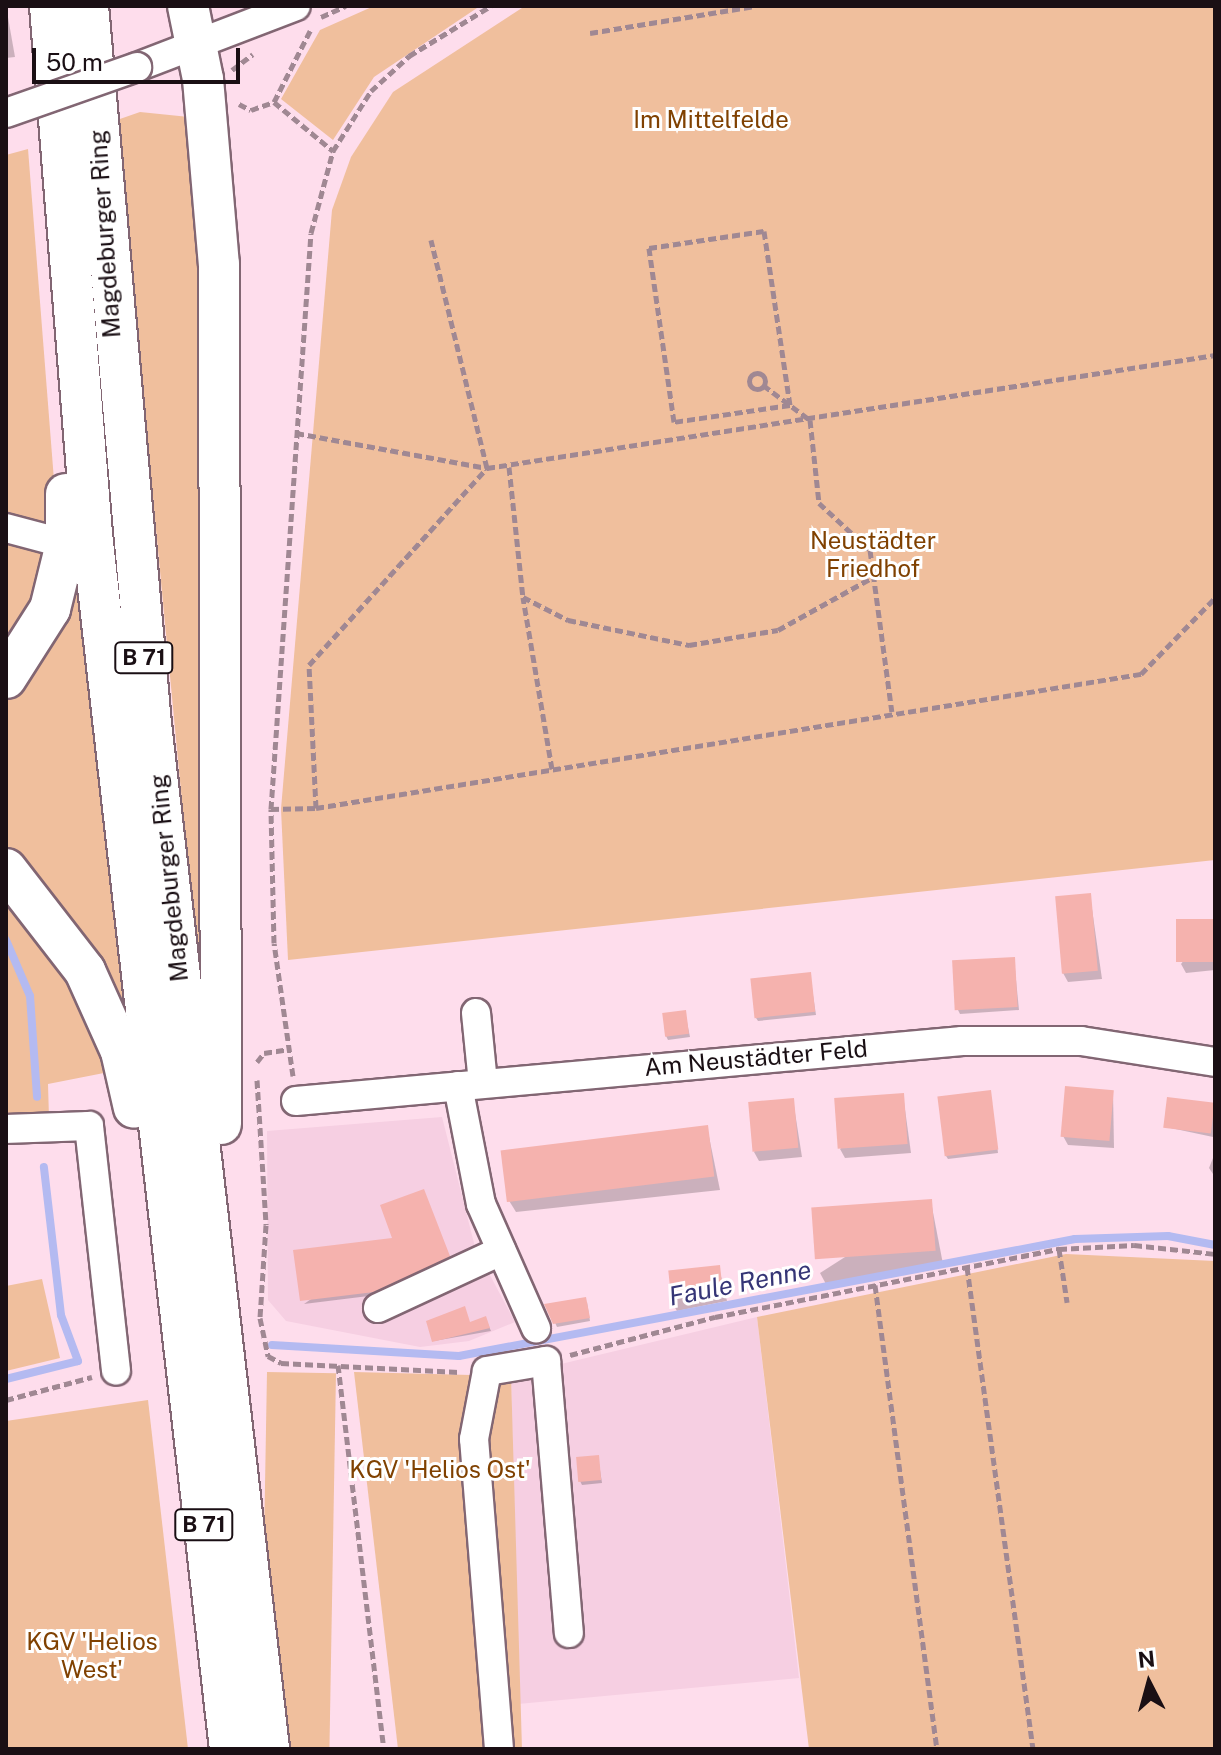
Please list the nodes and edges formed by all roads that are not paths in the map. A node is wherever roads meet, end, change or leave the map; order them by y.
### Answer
1 (50, 6) edge
2 (88, 6) edge
3 (188, 6) edge
4 (306, 13) edge
5 (197, 45) junction
6 (6, 113) edge
7 (69, 279) junction
8 (6, 528) edge
9 (66, 544) junction
10 (6, 678) edge
11 (6, 869) edge
12 (476, 1013) dead end
13 (1215, 1062) edge
14 (470, 1084) junction
15 (296, 1101) road end
16 (6, 1129) edge
17 (501, 1251) junction
18 (178, 1300) junction
19 (378, 1308) dead end
20 (218, 1309) junction
21 (536, 1328) dead end
22 (116, 1371) road end
23 (569, 1633) dead end
24 (230, 1749) edge
25 (269, 1749) edge
26 (499, 1749) edge

1 - 7 highway, Magdeburger Ring / B 71
2 - 20 highway, Magdeburger Ring / B 71
3 - 5 highway
4 - 5 street
5 - 6 street, bridge
5 - 20 highway
7 - 9 highway
7 - 18 highway, Magdeburger Ring / B 71
8 - 9 street
9 - 10 highway
11 - 18 highway
12 - 14 street
13 - 14 street, Am Neustädter Feld
14 - 15 street, Am Neustädter Feld
14 - 17 street
16 - 22 street
17 - 19 street
17 - 21 street
18 - 24 highway, Magdeburger Ring / B 71
20 - 25 highway, Magdeburger Ring / B 71
23 - 26 street

